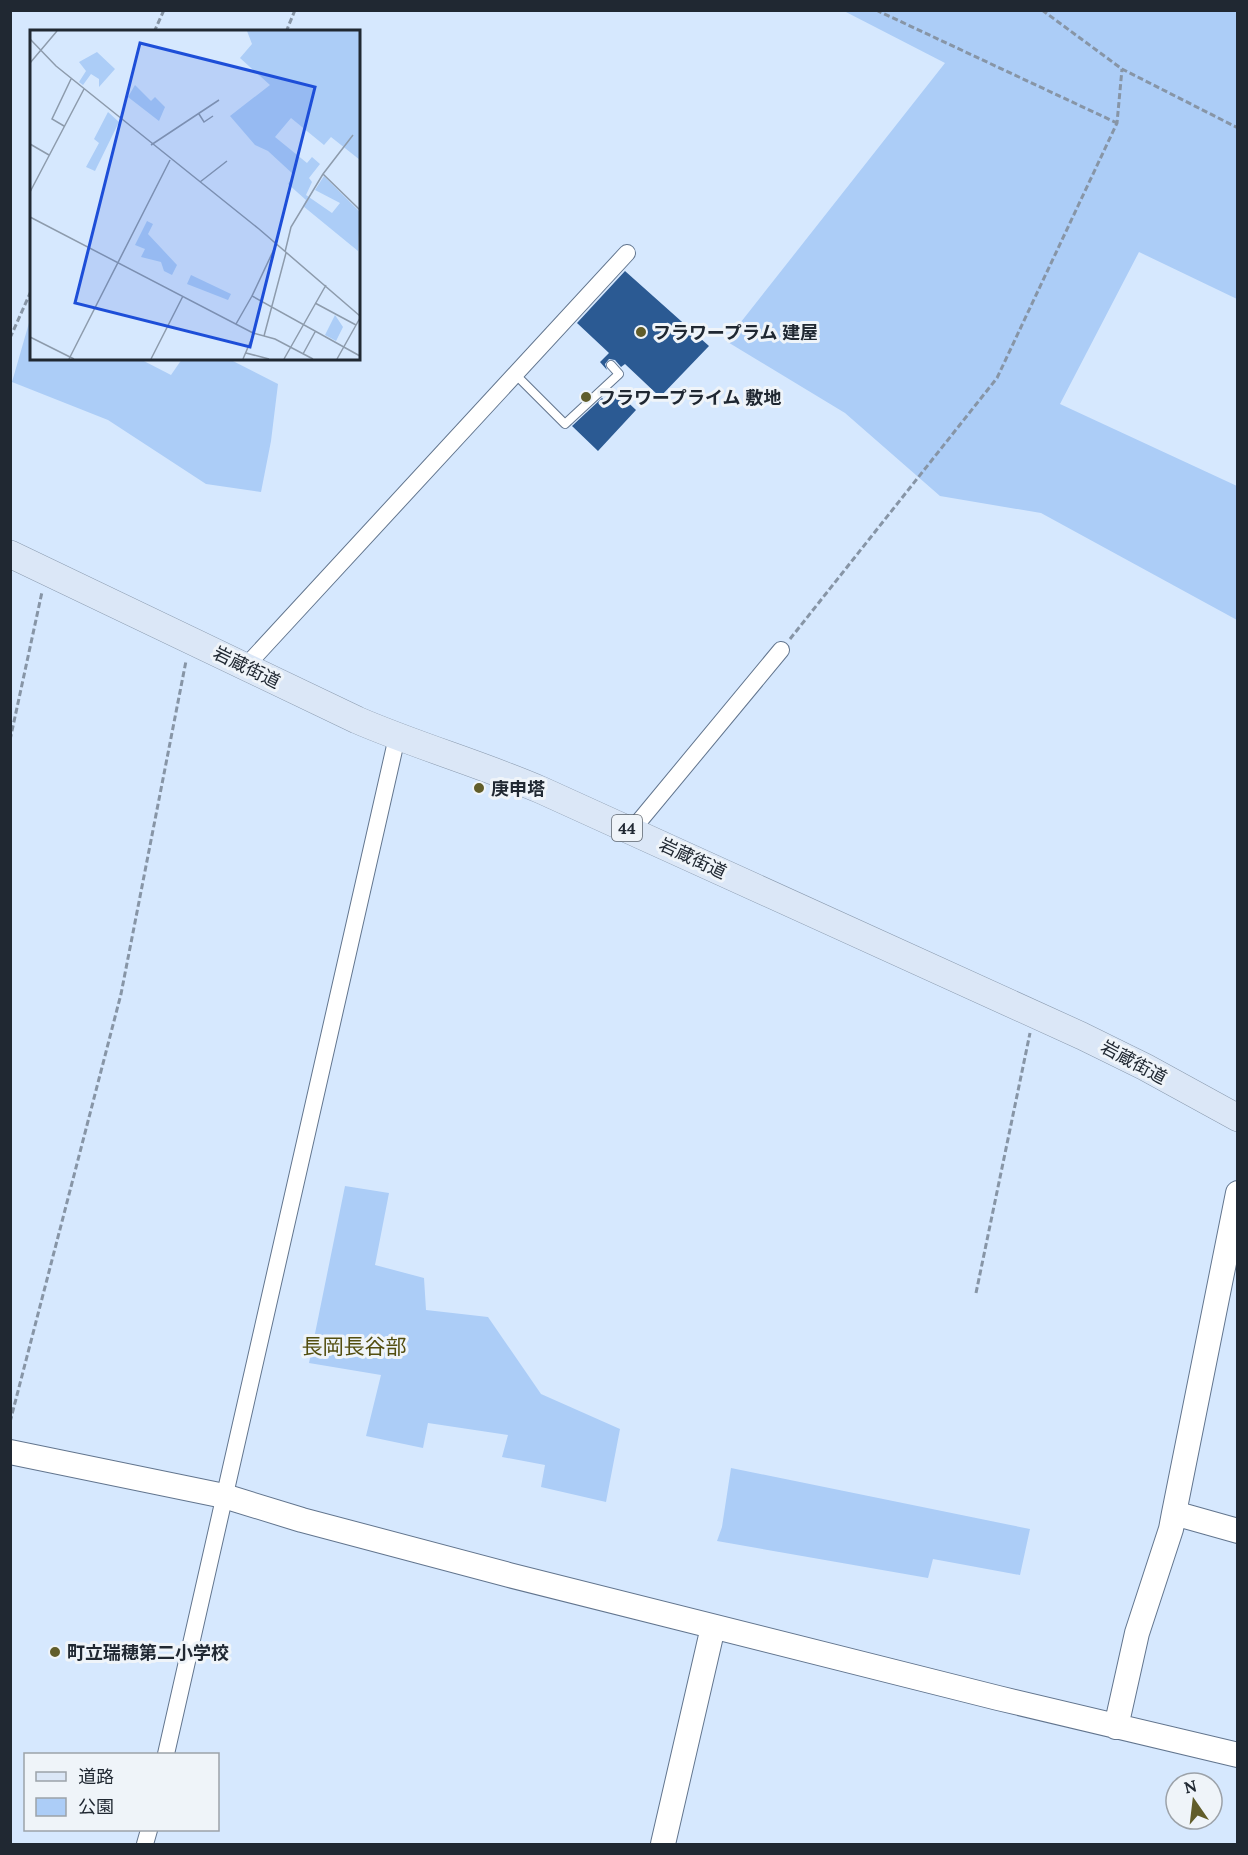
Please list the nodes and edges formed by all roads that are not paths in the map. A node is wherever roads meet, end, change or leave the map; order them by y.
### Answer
1 (627, 252) dead end
2 (610, 365) dead end
3 (515, 374) junction
4 (10, 554) edge
5 (781, 650) road end
6 (246, 666) junction
7 (397, 737) junction
8 (632, 830) junction
9 (1238, 1118) edge
10 (1238, 1193) edge
11 (10, 1452) edge
12 (225, 1496) junction
13 (1174, 1513) junction
14 (1238, 1531) edge
15 (713, 1627) junction
16 (1116, 1727) junction
17 (166, 1753) edge
18 (1238, 1755) edge
19 (663, 1845) edge

1 - 3 street
2 - 3 lane
3 - 6 street
4 - 6 main road, 岩蔵街道 / 44
5 - 8 street
6 - 7 main road, 岩蔵街道 / 44
7 - 8 main road, 岩蔵街道 / 44
7 - 12 street
8 - 9 main road, 岩蔵街道 / 44
10 - 13 street
11 - 12 street
12 - 15 street
12 - 17 street
13 - 14 street
13 - 16 street
15 - 16 street
15 - 19 street
16 - 18 street

